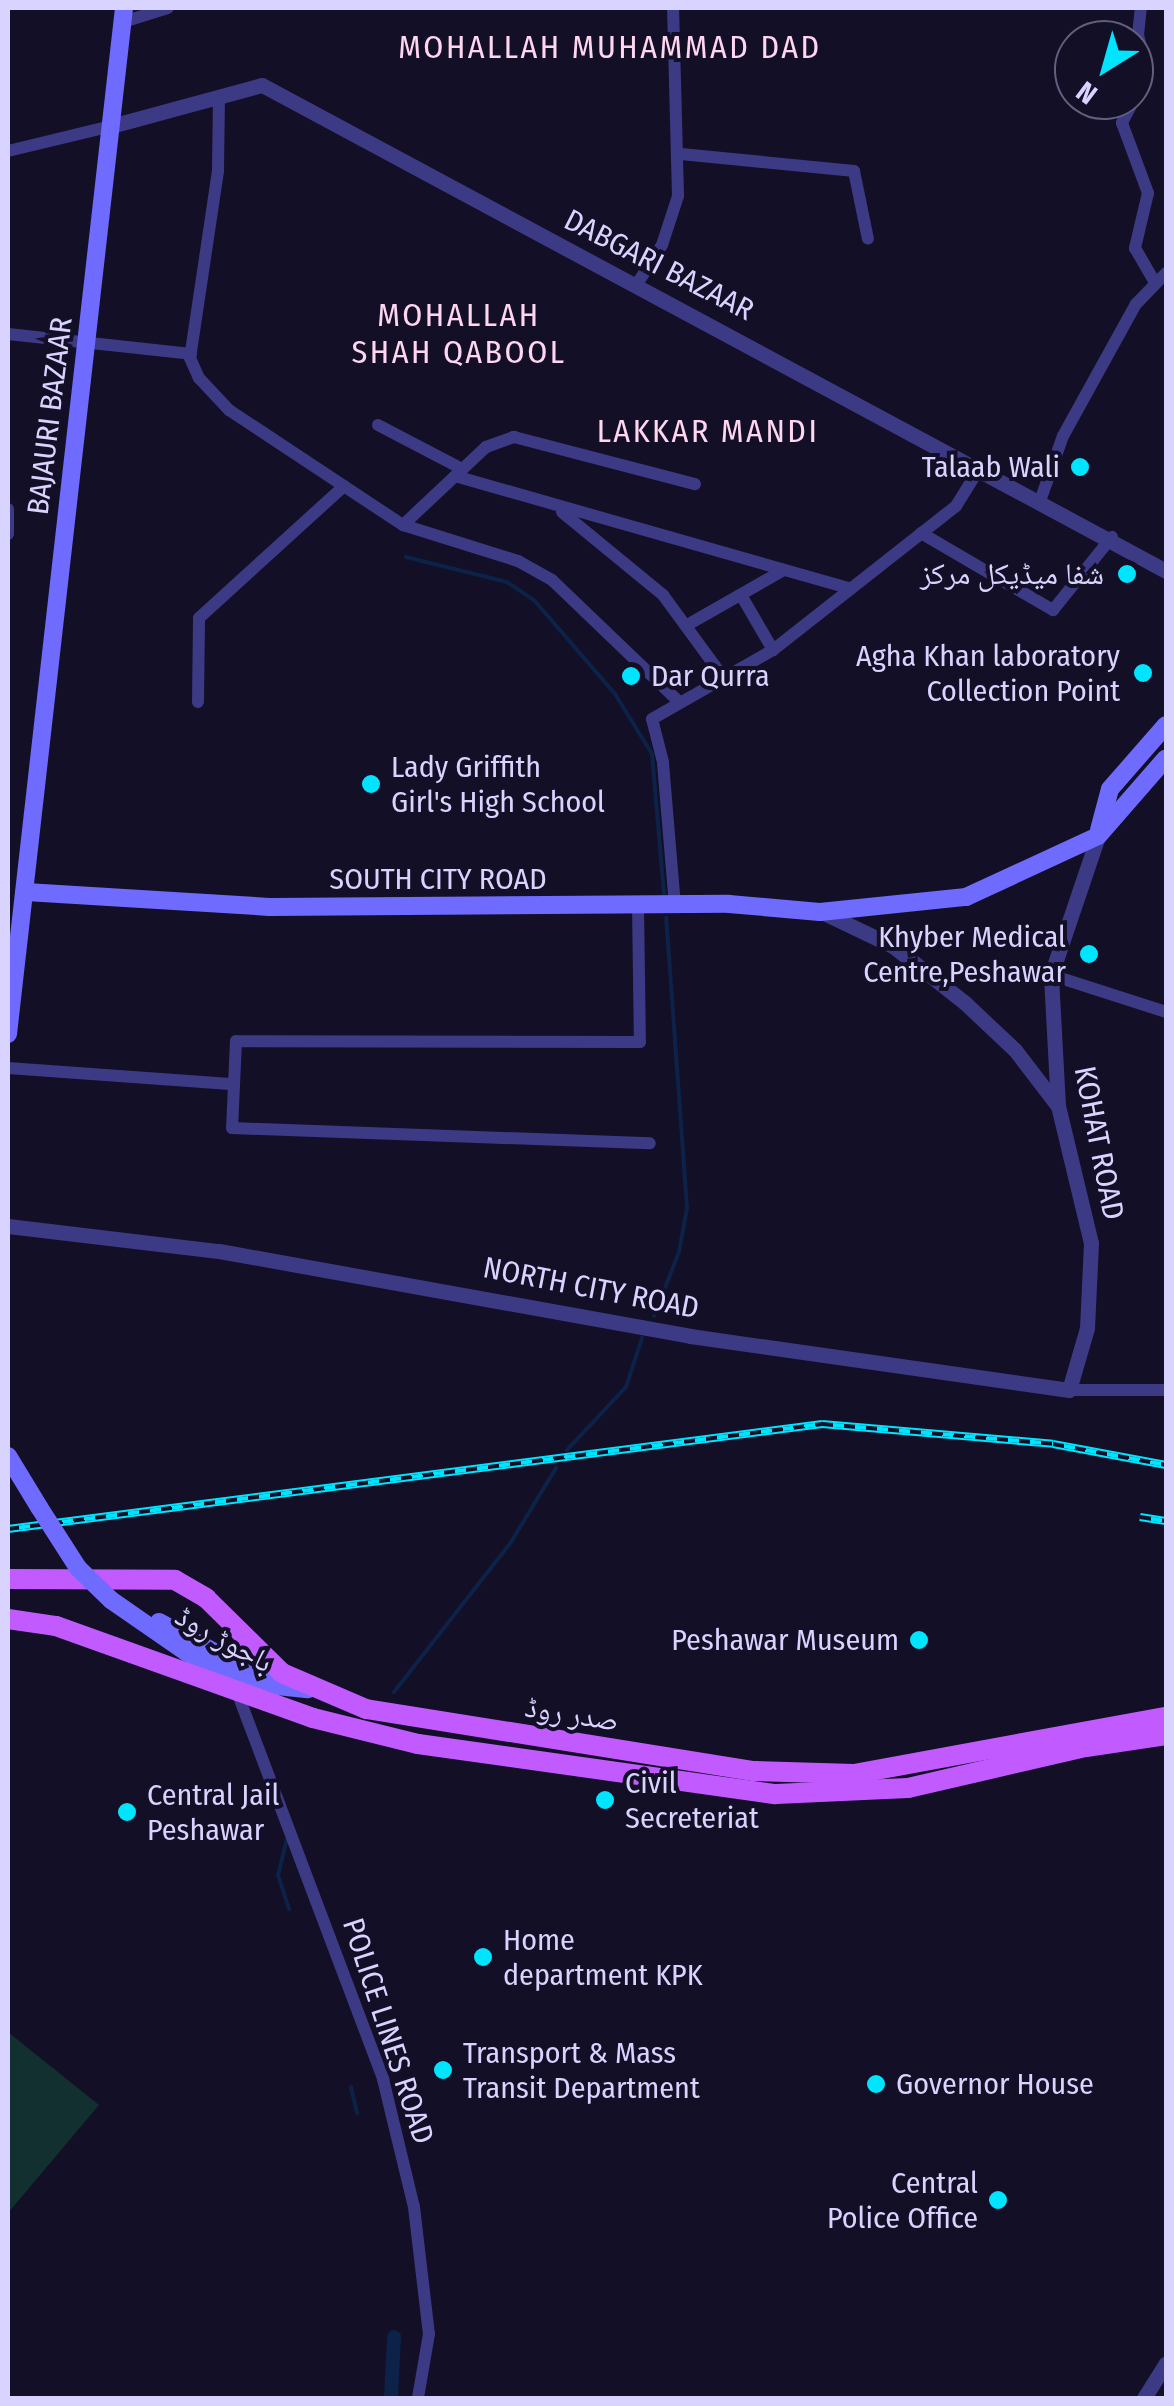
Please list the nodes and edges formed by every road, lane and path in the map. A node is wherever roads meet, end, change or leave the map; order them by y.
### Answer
1 (168, 8) edge
2 (673, 8) edge
3 (123, 15) edge
4 (218, 96) junction
5 (1124, 120) edge
6 (112, 126) junction
7 (8, 151) edge
8 (681, 154) junction
9 (868, 240) dead end
10 (1161, 277) edge
11 (637, 284) junction
12 (8, 334) edge
13 (86, 344) junction
14 (191, 354) junction
15 (378, 425) dead end
16 (980, 469) junction
17 (459, 472) junction
18 (695, 484) dead end
19 (344, 486) junction
20 (1039, 504) junction
21 (558, 508) junction
22 (8, 510) edge
23 (403, 525) junction
24 (8, 534) edge
25 (921, 534) junction
26 (1112, 538) junction
27 (782, 571) junction
28 (1166, 571) edge
29 (848, 588) junction
30 (741, 594) junction
31 (690, 624) junction
32 (772, 650) junction
33 (723, 677) junction
34 (678, 701) junction
35 (198, 702) dead end
36 (1166, 725) edge
37 (1166, 758) edge
38 (1098, 836) junction
39 (17, 890) edge
40 (638, 906) junction
41 (675, 906) junction
42 (820, 912) junction
43 (1051, 975) junction
44 (1166, 1012) edge
45 (8, 1034) edge
46 (8, 1068) edge
47 (233, 1084) junction
48 (1058, 1106) junction
49 (650, 1143) dead end
50 (8, 1226) edge
51 (1069, 1390) junction
52 (1166, 1390) edge
53 (8, 1456) edge
54 (8, 1580) edge
55 (112, 1601) junction
56 (8, 1618) edge
57 (308, 1689) junction
58 (237, 1692) junction
59 (313, 1718) junction
60 (1165, 1731) edge
61 (1166, 2363) edge
62 (418, 2398) edge
63 (1144, 2398) edge

1 - 3 street
2 - 8 street
3 - 6 main road, BAJAURI BAZAAR
4 - 6 street, DABGARI BAZAAR
4 - 11 street, DABGARI BAZAAR
4 - 14 street
5 - 10 street
6 - 7 street
6 - 13 main road, BAJAURI BAZAAR
8 - 9 street
8 - 11 street
10 - 20 street
11 - 16 street, DABGARI BAZAAR
12 - 13 street
13 - 14 street
13 - 39 main road, BAJAURI BAZAAR
14 - 19 street
15 - 17 street
16 - 20 street, DABGARI BAZAAR
16 - 25 street
17 - 18 street
17 - 21 street
17 - 23 street
19 - 23 street
19 - 35 street
20 - 26 street, DABGARI BAZAAR
21 - 27 street
21 - 31 street
22 - 24 street
23 - 34 street
25 - 26 street
25 - 29 street
26 - 28 street, DABGARI BAZAAR
27 - 29 street
27 - 30 street
29 - 32 street
30 - 31 street
30 - 32 street
31 - 33 street
32 - 33 street
33 - 34 street
34 - 41 street
36 - 38 main road
37 - 38 main road, KOHAT ROAD
38 - 42 main road
38 - 43 street, KOHAT ROAD
39 - 40 main road, SOUTH CITY ROAD
39 - 45 main road
40 - 41 main road, SOUTH CITY ROAD
40 - 47 street
41 - 42 main road, SOUTH CITY ROAD
42 - 48 street, SOUTH CITY ROAD
43 - 44 street
43 - 48 street, KOHAT ROAD
46 - 47 street
47 - 49 street
48 - 51 street, KOHAT ROAD
50 - 51 street, NORTH CITY ROAD
51 - 52 street, NORTH CITY ROAD
53 - 55 main road, باجوڑ روڈ, bridge
54 - 57 main road, صدر روڈ
55 - 57 main road, باجوڑ روڈ
55 - 59 main road, باجوڑ روڈ
56 - 58 main road, صدر روڈ
57 - 60 main road, صدر روڈ
58 - 59 main road, صدر روڈ
58 - 62 street, POLICE LINES ROAD
59 - 60 main road, صدر روڈ
61 - 63 street

